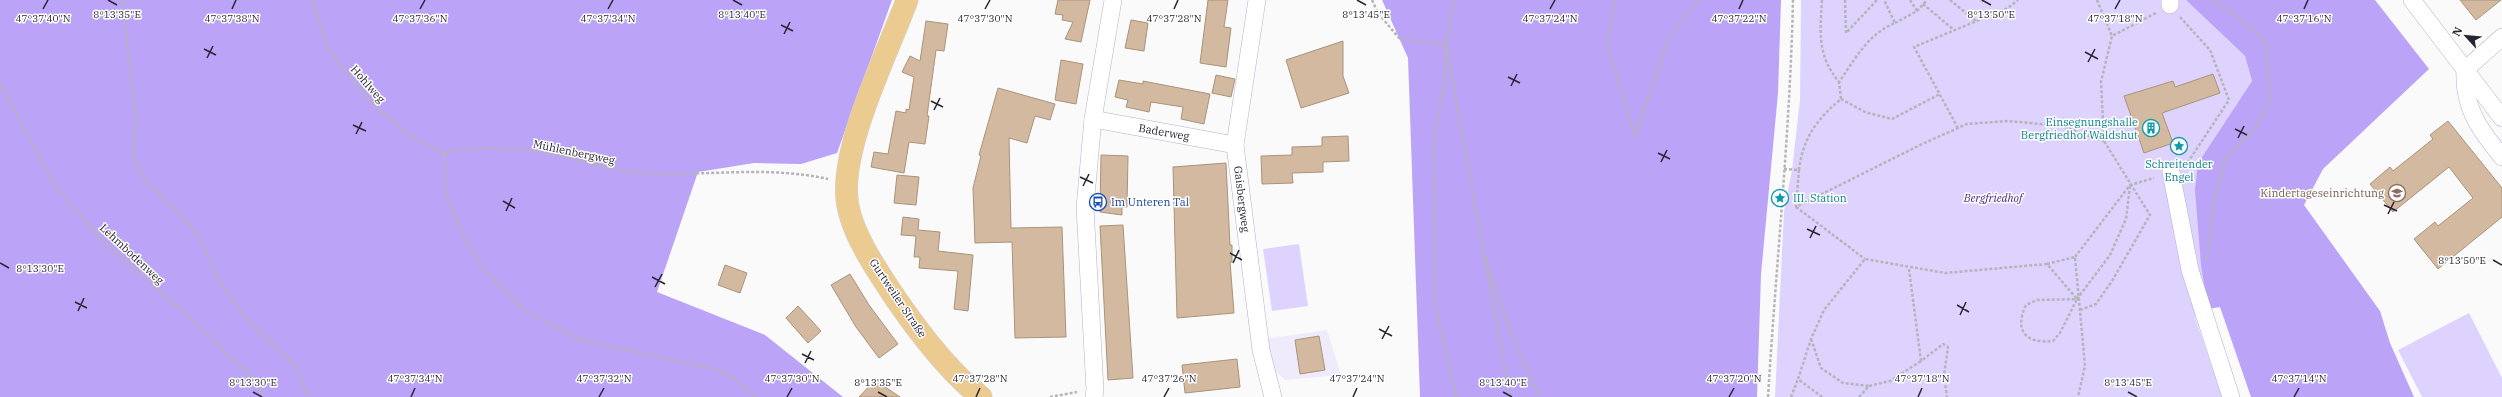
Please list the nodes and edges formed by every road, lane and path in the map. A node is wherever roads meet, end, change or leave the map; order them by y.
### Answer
1 (122, 0) edge
2 (312, 0) edge
3 (907, 0) edge
4 (1113, 0) edge
5 (1257, 0) edge
6 (1372, 0) edge
7 (1454, 0) edge
8 (1614, 0) edge
9 (1698, 0) edge
10 (1793, 0) edge
11 (1822, 0) edge
12 (1845, 0) edge
13 (1877, 0) edge
14 (1884, 0) edge
15 (1910, 0) edge
16 (1927, 0) edge
17 (1950, 0) edge
18 (1981, 0) edge
19 (2018, 0) edge
20 (2097, 0) edge
21 (2209, 0) edge
22 (2412, 0) edge
23 (1984, 3) dead end
24 (2170, 3) edge
25 (1923, 4) junction
26 (1917, 11) junction
27 (1976, 22) junction
28 (1894, 23) junction
29 (1954, 30) junction
30 (2112, 36) junction
31 (2502, 37) edge
32 (1446, 45) junction
33 (2465, 70) junction
34 (1839, 82) junction
35 (0, 83) edge
36 (1940, 94) junction
37 (1841, 99) junction
38 (2502, 118) edge
39 (1093, 119) junction
40 (1958, 128) junction
41 (2104, 140) junction
42 (1235, 145) junction
43 (444, 153) junction
44 (2502, 157) edge
45 (1784, 170) junction
46 (1799, 170) junction
47 (2171, 172) junction
48 (846, 183) junction
49 (2130, 185) junction
50 (1796, 207) junction
51 (1482, 248) junction
52 (2075, 257) junction
53 (1865, 259) junction
54 (2047, 264) junction
55 (2206, 266) dead end
56 (1910, 269) junction
57 (2077, 299) junction
58 (2080, 310) junction
59 (1811, 339) junction
60 (1920, 361) junction
61 (1798, 379) junction
62 (1869, 386) junction
63 (1095, 393) edge
64 (264, 397) edge
65 (309, 397) edge
66 (755, 397) edge
67 (981, 397) edge
68 (1050, 397) edge
69 (1273, 397) edge
70 (1456, 397) edge
71 (1510, 397) edge
72 (1540, 397) edge
73 (1768, 397) edge
74 (1791, 397) edge
75 (1822, 397) edge
76 (1859, 397) edge
77 (1947, 397) edge
78 (2078, 397) edge
79 (2230, 397) edge

1 - 65 path
2 - 43 path, Hohlweg
3 - 48 main road, Gurtweiler Straße
4 - 39 street
5 - 42 street, Gaisbergweg
6 - 32 path
7 - 32 path
8 - 9 path
10 - 45 path
11 - 34 path
12 - 13 path
14 - 28 path
15 - 26 path
16 - 25 path
17 - 27 path
18 - 23 path
19 - 27 path
20 - 30 path
21 - 55 path
22 - 33 street
24 - 30 path
24 - 47 path
25 - 26 path
25 - 29 path
26 - 28 path
27 - 29 path
28 - 34 path
29 - 36 path
30 - 41 path
31 - 33 street
32 - 51 path
32 - 70 path
33 - 38 street
33 - 44 street
34 - 37 path
35 - 64 path, Lehmbodenweg
36 - 37 path
36 - 40 path
37 - 46 path
39 - 42 street, Baderweg
39 - 63 street
40 - 41 path
40 - 50 path
41 - 49 path
42 - 69 street, Gaisbergweg
43 - 48 path, Mühlenbergweg
43 - 66 path
45 - 46 path
45 - 73 path
46 - 50 path
47 - 49 path
47 - 79 street
48 - 67 main road, Gurtweiler Straße
49 - 52 path
49 - 57 path
49 - 58 path
50 - 53 path
51 - 71 path
51 - 72 path
52 - 54 path
52 - 57 path
53 - 56 path
53 - 59 path
54 - 56 path
54 - 57 path
56 - 60 path
57 - 57 path
57 - 58 path
58 - 78 path
59 - 61 path
59 - 62 path
60 - 62 path
60 - 77 path
61 - 74 path
61 - 75 path
62 - 76 path
63 - 68 path

